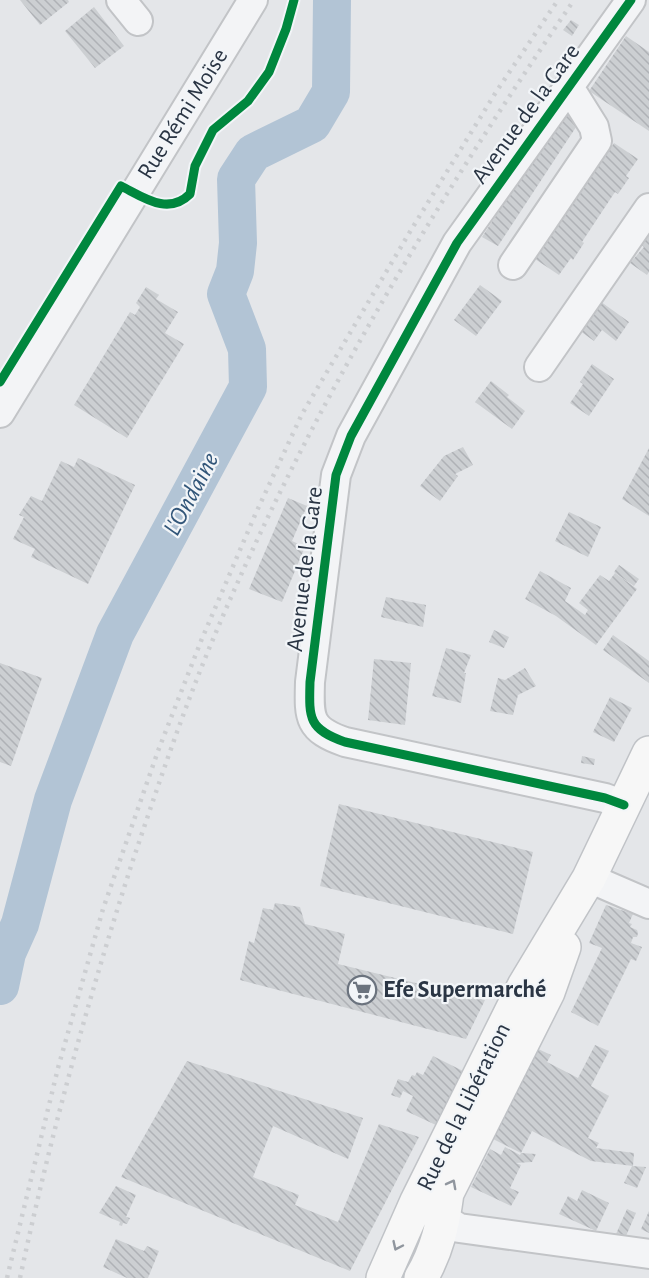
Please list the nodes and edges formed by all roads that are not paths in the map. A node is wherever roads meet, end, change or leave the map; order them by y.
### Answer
1 (253, 0) edge
2 (631, 0) edge
3 (569, 87) junction
4 (649, 208) edge
5 (513, 265) dead end
6 (539, 367) dead end
7 (0, 413) edge
8 (649, 753) edge
9 (624, 805) junction
10 (589, 878) junction
11 (649, 904) edge
12 (417, 1201) junction
13 (444, 1219) junction
14 (643, 1262) edge
15 (383, 1278) edge
16 (421, 1278) edge

1 - 7 street, Rue Rémi Moïse
2 - 3 street, Avenue de la Gare
3 - 5 street
3 - 9 street, Avenue de la Gare
4 - 6 street
8 - 9 main road, Rue de la Libération
9 - 10 main road, Rue de la Libération
10 - 11 street
10 - 12 main road, Rue de la Libération
13 -> 10 main road, Rue de la Libération
12 - 13 street
12 -> 15 main road, Rue de la Libération
13 - 14 street
13 - 16 main road, Rue de la Libération

